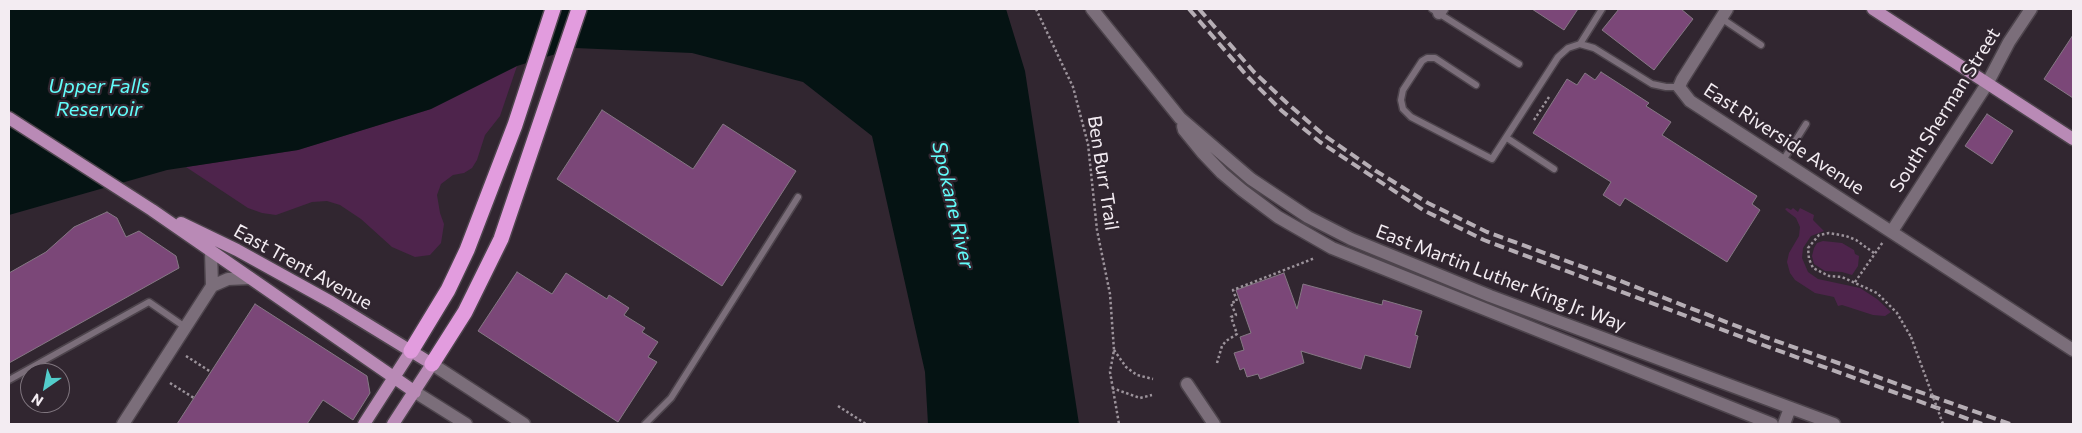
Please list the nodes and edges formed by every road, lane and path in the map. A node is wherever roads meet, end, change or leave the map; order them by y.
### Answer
1 (553, 9) edge
2 (579, 9) edge
3 (1036, 9) edge
4 (1092, 9) edge
5 (1602, 9) edge
6 (1873, 9) edge
7 (2031, 9) edge
8 (1438, 10) edge
9 (1724, 13) edge
10 (1580, 44) junction
11 (1761, 45) dead end
12 (1519, 64) dead end
13 (1987, 84) junction
14 (1476, 85) dead end
15 (1679, 87) junction
16 (1549, 97) dead end
17 (9, 118) edge
18 (1180, 118) junction
19 (1534, 120) dead end
20 (1806, 124) dead end
21 (1507, 138) junction
22 (2073, 139) edge
23 (1782, 162) junction
24 (1554, 169) dead end
25 (798, 197) dead end
26 (147, 207) junction
27 (1892, 231) junction
28 (211, 251) junction
29 (1315, 258) dead end
30 (250, 278) junction
31 (1855, 282) junction
32 (212, 286) junction
33 (185, 327) junction
34 (1114, 350) junction
35 (2073, 350) edge
36 (411, 351) junction
37 (186, 356) dead end
38 (1217, 362) dead end
39 (432, 364) junction
40 (211, 372) dead end
41 (394, 378) junction
42 (9, 380) edge
43 (1153, 380) dead end
44 (170, 383) dead end
45 (1187, 384) dead end
46 (1112, 388) junction
47 (415, 392) junction
48 (1152, 395) dead end
49 (194, 398) dead end
50 (838, 406) dead end
51 (1790, 408) junction
52 (1812, 420) edge
53 (123, 424) edge
54 (364, 424) edge
55 (393, 424) edge
56 (466, 424) edge
57 (524, 424) edge
58 (645, 424) edge
59 (866, 424) edge
60 (1120, 424) edge
61 (1214, 424) edge
62 (1772, 424) edge
63 (1784, 424) edge
64 (1834, 424) edge
65 (1943, 424) edge

1 - 36 highway
2 - 39 highway
3 - 34 path, Ben Burr Trail
4 - 18 street, East Martin Luther King Jr. Way
5 - 10 lane
6 - 13 main road
7 - 13 street, South Sherman Street
8 - 12 lane
9 - 11 lane
9 - 15 street
10 - 15 lane
10 - 21 lane
13 - 22 main road
13 - 27 street, South Sherman Street
14 - 21 lane
15 - 23 street, East Riverside Avenue
16 - 19 path
17 - 26 main road, East Trent Avenue
18 - 51 street, East Martin Luther King Jr. Way
18 - 62 street, East Martin Luther King Jr. Way
20 - 23 lane
21 - 24 lane
23 - 27 street, East Riverside Avenue
25 - 58 lane
26 - 28 main road, East Trent Avenue
26 - 36 main road, East Trent Avenue
27 - 35 street, East Riverside Avenue
28 - 30 main road, East Trent Avenue
28 - 32 street
29 - 38 path
30 - 32 street
30 - 41 main road, East Trent Avenue
31 - 31 path
31 - 65 path, bridge
32 - 33 street
33 - 42 lane
33 - 53 street
34 - 43 path
34 - 46 path, Ben Burr Trail
36 - 39 main road, East Trent Avenue
36 - 41 main road
37 - 40 path
39 - 47 main road
39 - 57 street
41 - 47 main road, East Trent Avenue
41 - 54 main road
44 - 49 path
45 - 61 street
46 - 48 path
46 - 60 path, Ben Burr Trail
47 - 55 main road
47 - 56 street
50 - 59 path
51 - 52 street, East Martin Luther King Jr. Way
51 - 63 street
52 - 64 street, East Martin Luther King Jr. Way

